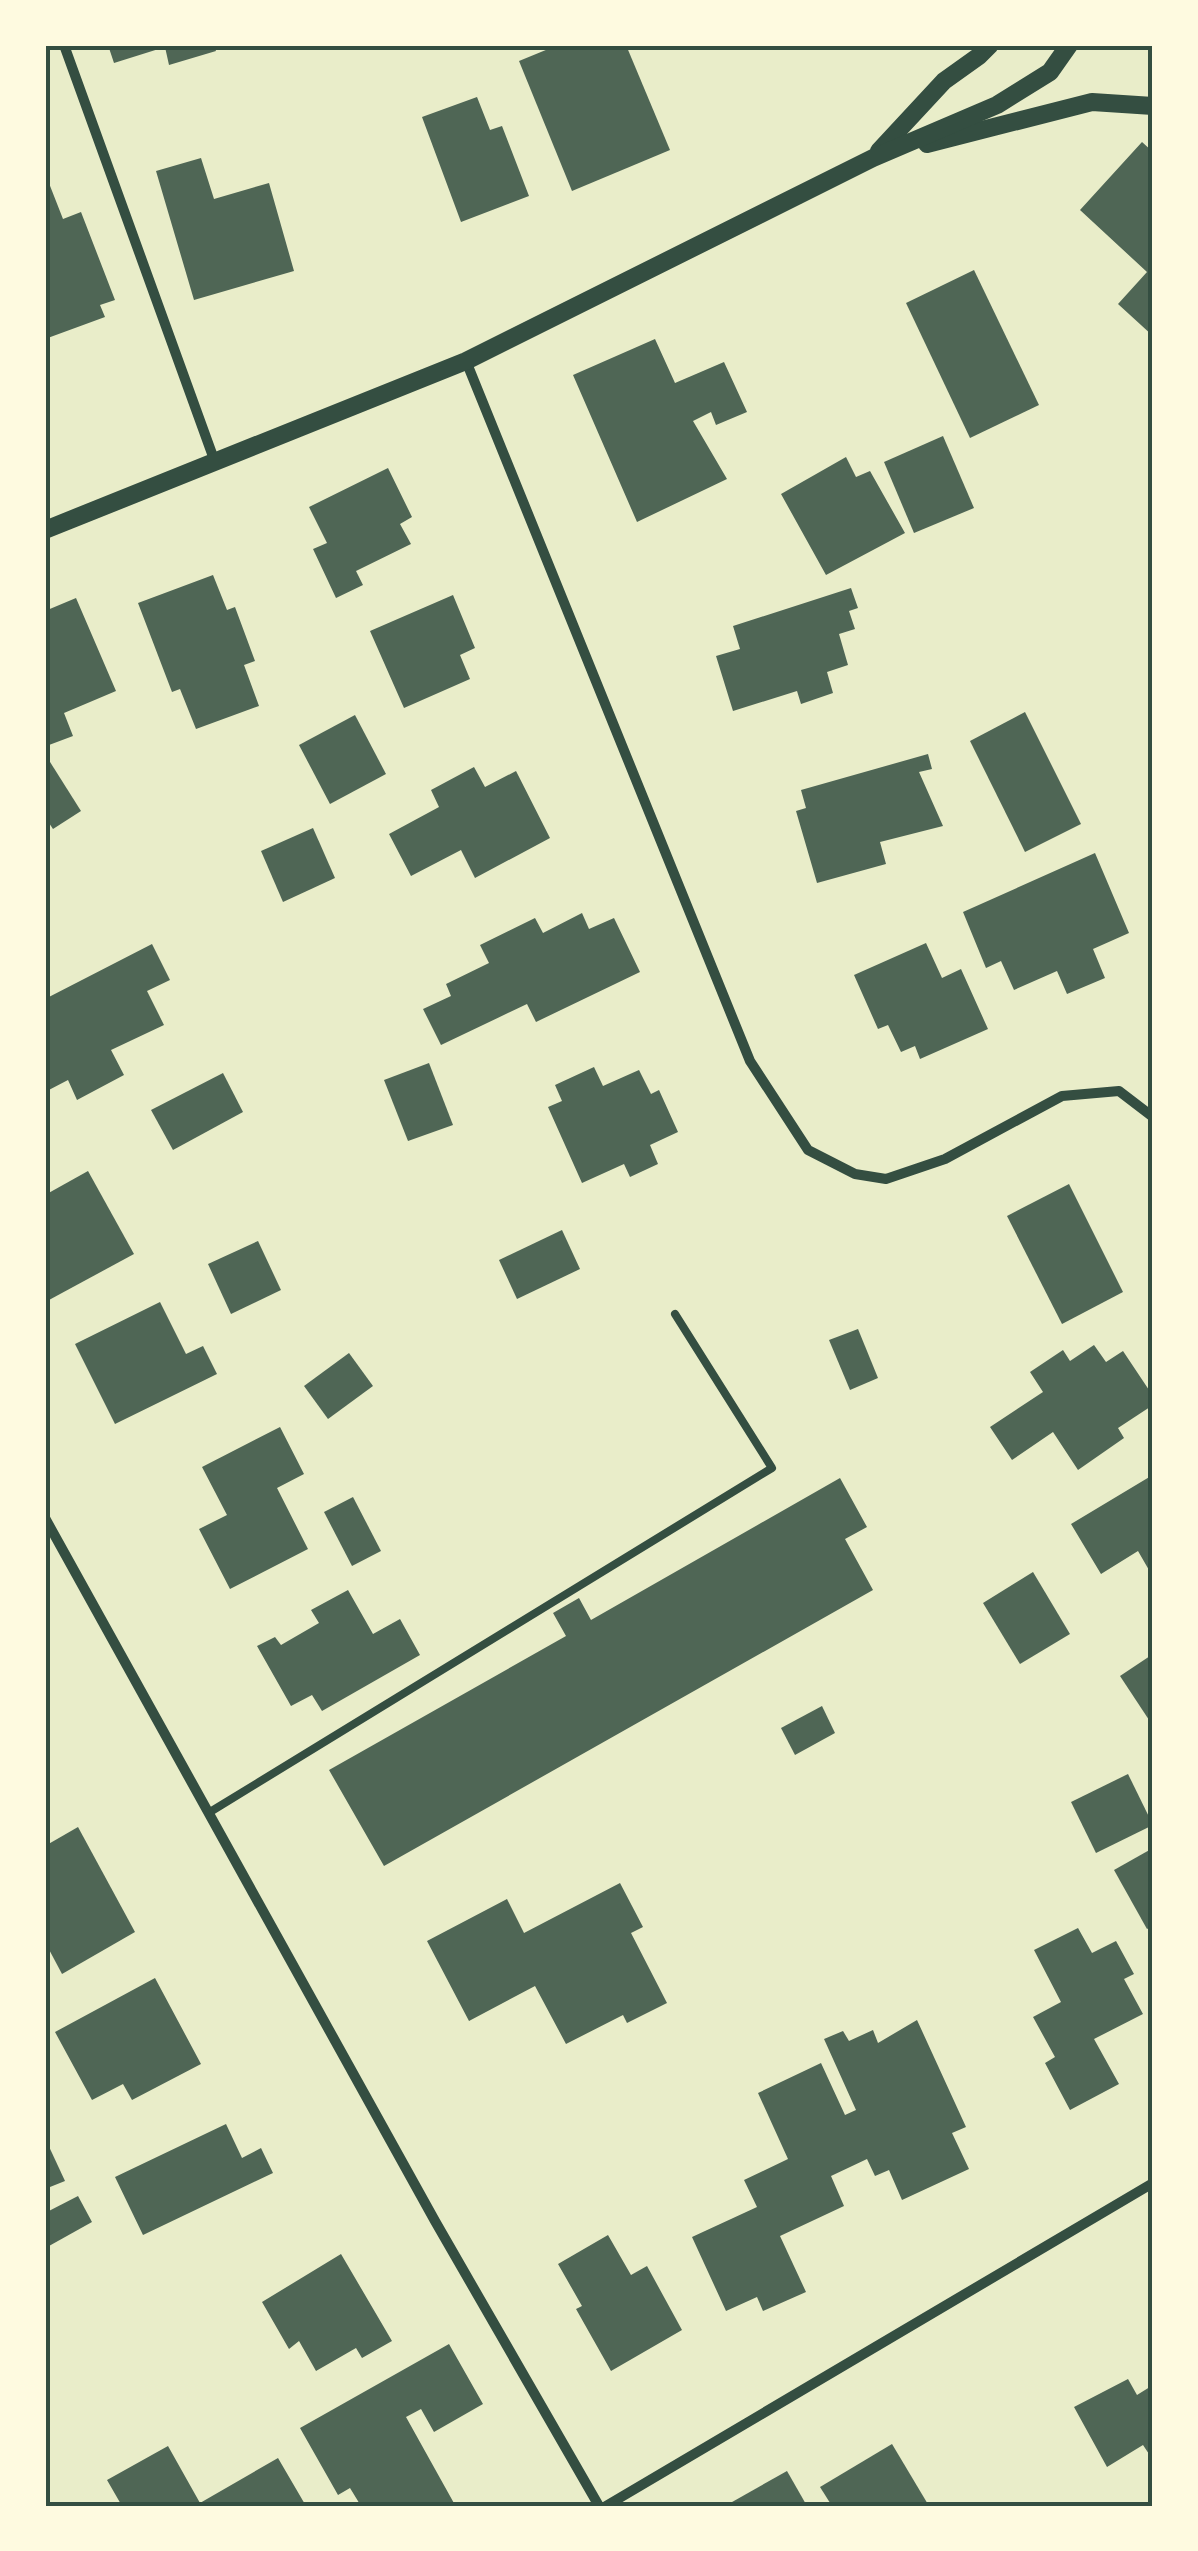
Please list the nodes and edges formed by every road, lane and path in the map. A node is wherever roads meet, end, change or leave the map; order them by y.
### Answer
1 (64, 45) edge
2 (990, 45) edge
3 (1069, 45) edge
4 (1153, 106) edge
5 (873, 158) junction
6 (466, 361) junction
7 (216, 462) junction
8 (45, 530) edge
9 (1153, 1118) edge
10 (675, 1314) dead end
11 (45, 1518) edge
12 (210, 1812) junction
13 (1153, 2184) edge
14 (602, 2506) edge

1 - 7 street
2 - 5 street
3 - 5 street
4 - 5 street
5 - 6 street
6 - 7 street
6 - 9 street
7 - 8 street
10 - 12 lane
11 - 12 street
12 - 14 street
13 - 14 street

